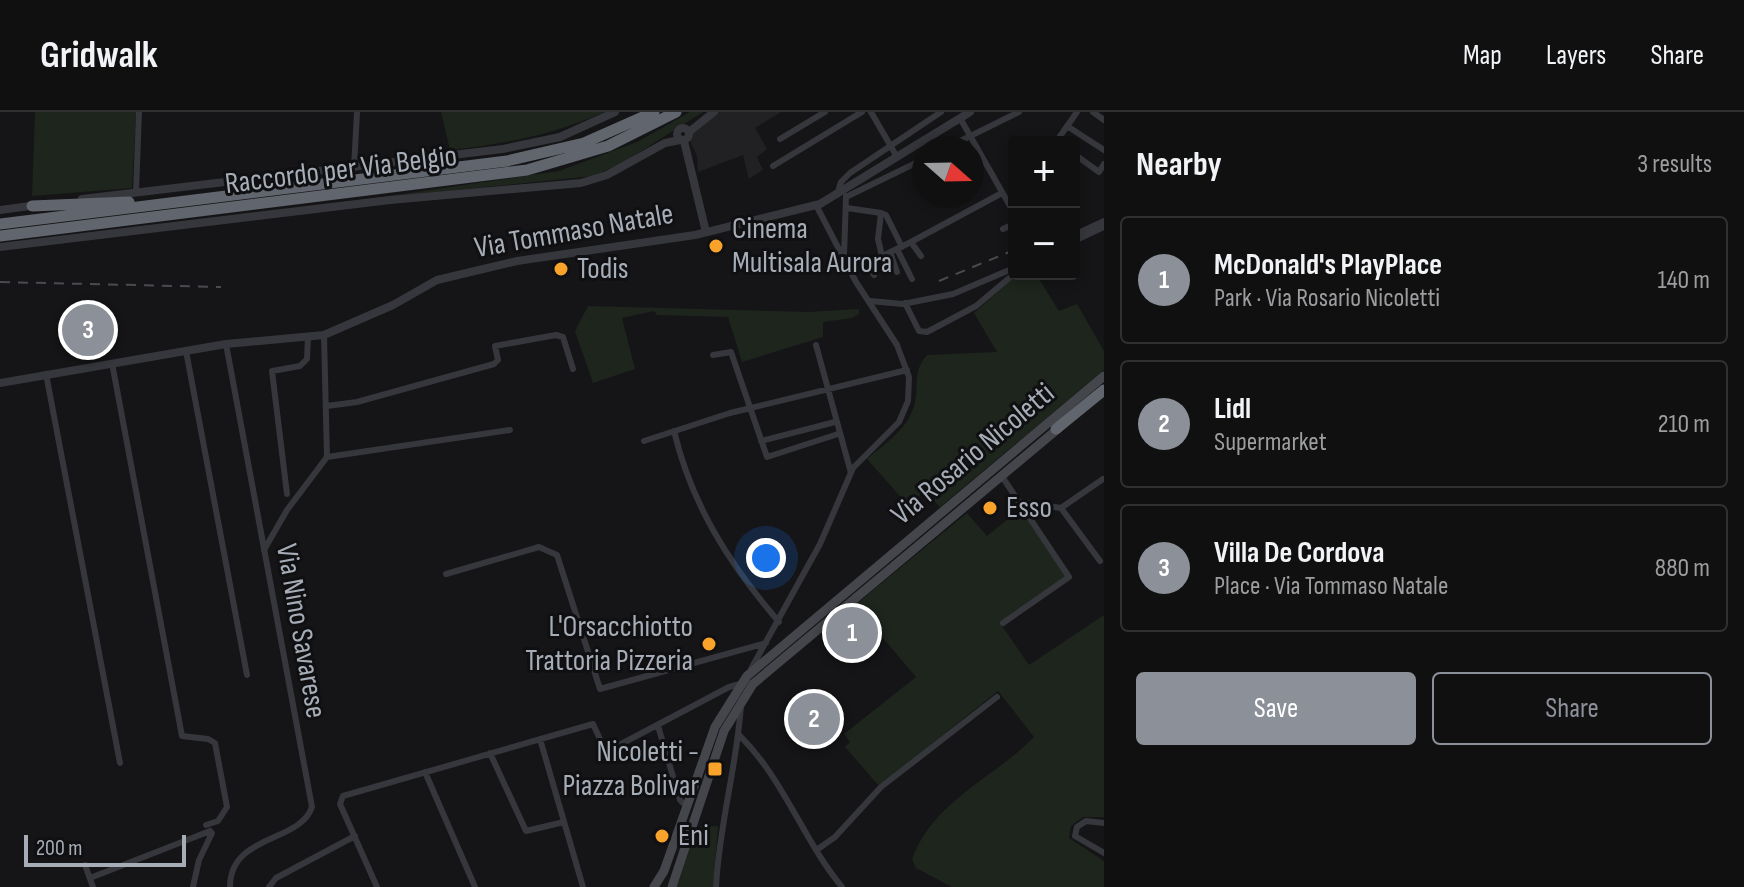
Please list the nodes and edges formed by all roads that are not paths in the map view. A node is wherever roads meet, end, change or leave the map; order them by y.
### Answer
1 (139, 112) edge
2 (357, 112) edge
3 (615, 112) edge
4 (654, 112) edge
5 (676, 112) edge
6 (707, 112) edge
7 (714, 112) edge
8 (825, 112) edge
9 (862, 112) edge
10 (871, 112) edge
11 (941, 112) edge
12 (970, 112) edge
13 (1019, 112) edge
14 (1077, 112) edge
15 (1093, 112) edge
16 (960, 118) junction
17 (1104, 120) edge
18 (1067, 126) junction
19 (684, 135) junction
20 (969, 136) joint
21 (1061, 136) edge
22 (780, 139) dead end
23 (891, 146) junction
24 (1104, 150) edge
25 (897, 157) junction
26 (1080, 158) edge
27 (984, 162) edge
28 (912, 164) edge
29 (1104, 164) edge
30 (773, 166) dead end
31 (354, 168) junction
32 (329, 183) junction
33 (136, 192) junction
34 (842, 194) junction
35 (1008, 194) edge
36 (1003, 195) junction
37 (816, 205) junction
38 (32, 206) junction
39 (847, 208) junction
40 (1011, 208) edge
41 (0, 210) edge
42 (881, 213) junction
43 (0, 224) edge
44 (1104, 224) edge
45 (1008, 227) edge
46 (1003, 229) dead end
47 (706, 232) junction
48 (1080, 235) edge
49 (0, 236) edge
50 (911, 242) junction
51 (0, 247) edge
52 (896, 249) junction
53 (882, 256) junction
54 (921, 256) dead end
55 (845, 260) junction
56 (897, 272) dead end
57 (1008, 273) edge
58 (874, 275) dead end
59 (1008, 277) edge
60 (912, 279) dead end
61 (870, 301) junction
62 (886, 303) junction
63 (905, 303) junction
64 (875, 308) junction
65 (324, 335) junction
66 (308, 337) junction
67 (226, 344) junction
68 (816, 345) dead end
69 (186, 351) junction
70 (713, 355) dead end
71 (112, 363) junction
72 (573, 369) dead end
73 (907, 370) junction
74 (46, 374) junction
75 (1104, 376) edge
76 (0, 382) edge
77 (826, 388) junction
78 (1104, 392) edge
79 (327, 406) junction
80 (749, 408) junction
81 (835, 422) junction
82 (1056, 429) joint
83 (510, 430) dead end
84 (674, 431) junction
85 (838, 434) junction
86 (644, 441) dead end
87 (761, 441) junction
88 (327, 457) junction
89 (851, 473) junction
90 (1001, 475) junction
91 (1100, 480) edge
92 (1104, 491) edge
93 (287, 494) dead end
94 (1021, 502) junction
95 (1061, 508) junction
96 (264, 550) junction
97 (1100, 561) dead end
98 (876, 573) junction
99 (446, 574) dead end
100 (853, 592) junction
101 (1003, 623) dead end
102 (776, 626) junction
103 (787, 640) junction
104 (766, 643) junction
105 (247, 675) dead end
106 (744, 680) junction
107 (742, 697) junction
108 (997, 697) dead end
109 (658, 726) junction
110 (739, 735) junction
111 (540, 739) junction
112 (490, 753) junction
113 (120, 763) dead end
114 (425, 772) junction
115 (687, 807) junction
116 (564, 822) junction
117 (1104, 823) edge
118 (208, 828) junction
119 (355, 836) junction
120 (818, 849) junction
121 (1104, 853) edge
122 (85, 865) dead end
123 (90, 878) junction
124 (93, 887) edge
125 (193, 887) edge
126 (230, 887) edge
127 (269, 887) edge
128 (377, 887) edge
129 (475, 887) edge
130 (583, 887) edge
131 (654, 887) edge
132 (672, 887) edge
133 (716, 887) edge
134 (842, 887) edge

1 - 33 street
2 - 31 street
3 - 31 street
4 - 32 highway, Raccordo per Via Belgio
5 - 49 highway, Raccordo per Via Belgio
6 - 19 street
7 - 19 street
8 - 22 street
9 - 30 street
10 - 23 street
11 - 23 street
12 - 16 street, Via Tommaso Natale
13 - 20 street
14 - 18 street
15 - 17 street
16 - 20 street
16 - 25 street, Via Tommaso Natale
18 - 21 street
18 - 24 street
19 - 47 street
19 - 51 street
23 - 25 street
23 - 34 street
25 - 34 street, Via Tommaso Natale
26 - 29 street
27 - 36 street
28 - 34 street
31 - 33 street
32 - 38 highway
32 - 43 highway, Raccordo per Via Belgio
33 - 38 street
34 - 37 street, Via Tommaso Natale
34 - 39 street
35 - 36 street
36 - 40 street
36 - 50 street
37 - 47 street, Via Tommaso Natale
37 - 55 street
38 - 41 street
39 - 42 street
39 - 55 street
42 - 52 street
42 - 53 street
44 - 48 street
45 - 46 street
47 - 65 street, Via Tommaso Natale
50 - 52 street
50 - 54 street
52 - 53 street
52 - 56 street
52 - 60 street
53 - 58 street
55 - 61 street
57 - 63 street
59 - 63 street
61 - 62 street
61 - 64 street
62 - 63 street
62 - 64 street
64 - 73 street
65 - 66 street, Via Tommaso Natale
65 - 79 street
66 - 67 street, Via Tommaso Natale
66 - 93 street
67 - 69 street, Via Tommaso Natale
67 - 96 street, Via Nino Savarese
68 - 77 street
69 - 71 street, Via Tommaso Natale
69 - 105 street
70 - 80 street
71 - 74 street, Via Tommaso Natale
71 - 118 street
72 - 79 street
73 - 77 street
73 - 89 street
74 - 76 street, Via Tommaso Natale
74 - 113 street
75 - 98 main road, Via Rosario Nicoletti
77 - 80 street
77 - 81 street
78 - 82 highway
79 - 88 street
80 - 84 street
80 - 87 street
81 - 85 street
81 - 87 street
82 - 90 main road, Via Rosario Nicoletti
83 - 88 street
84 - 86 street
84 - 102 street
85 - 87 street
85 - 89 street
88 - 96 street
89 - 102 street
90 - 94 street
90 - 98 main road, Via Rosario Nicoletti
91 - 92 street
91 - 95 street
94 - 95 street
94 - 101 street
95 - 97 street
96 - 126 street, Via Nino Savarese
98 - 100 main road, Via Rosario Nicoletti
99 - 104 street
100 - 103 main road, Via Rosario Nicoletti
100 - 107 main road, Via Rosario Nicoletti
102 - 103 street
102 - 104 street
103 - 106 main road, Via Rosario Nicoletti
104 - 106 street
106 - 109 street
106 - 115 main road, Via Rosario Nicoletti
107 - 110 street
107 - 132 main road, Via Rosario Nicoletti
108 - 120 street
109 - 111 street
109 - 115 street
110 - 120 street
110 - 133 street
111 - 112 street
111 - 116 street
112 - 114 street
112 - 116 street
114 - 119 street
114 - 129 street
115 - 131 main road, Via Rosario Nicoletti
116 - 130 street
117 - 121 street
118 - 123 street
118 - 125 street
119 - 127 street
119 - 128 street
120 - 134 street
122 - 123 street
123 - 124 street

